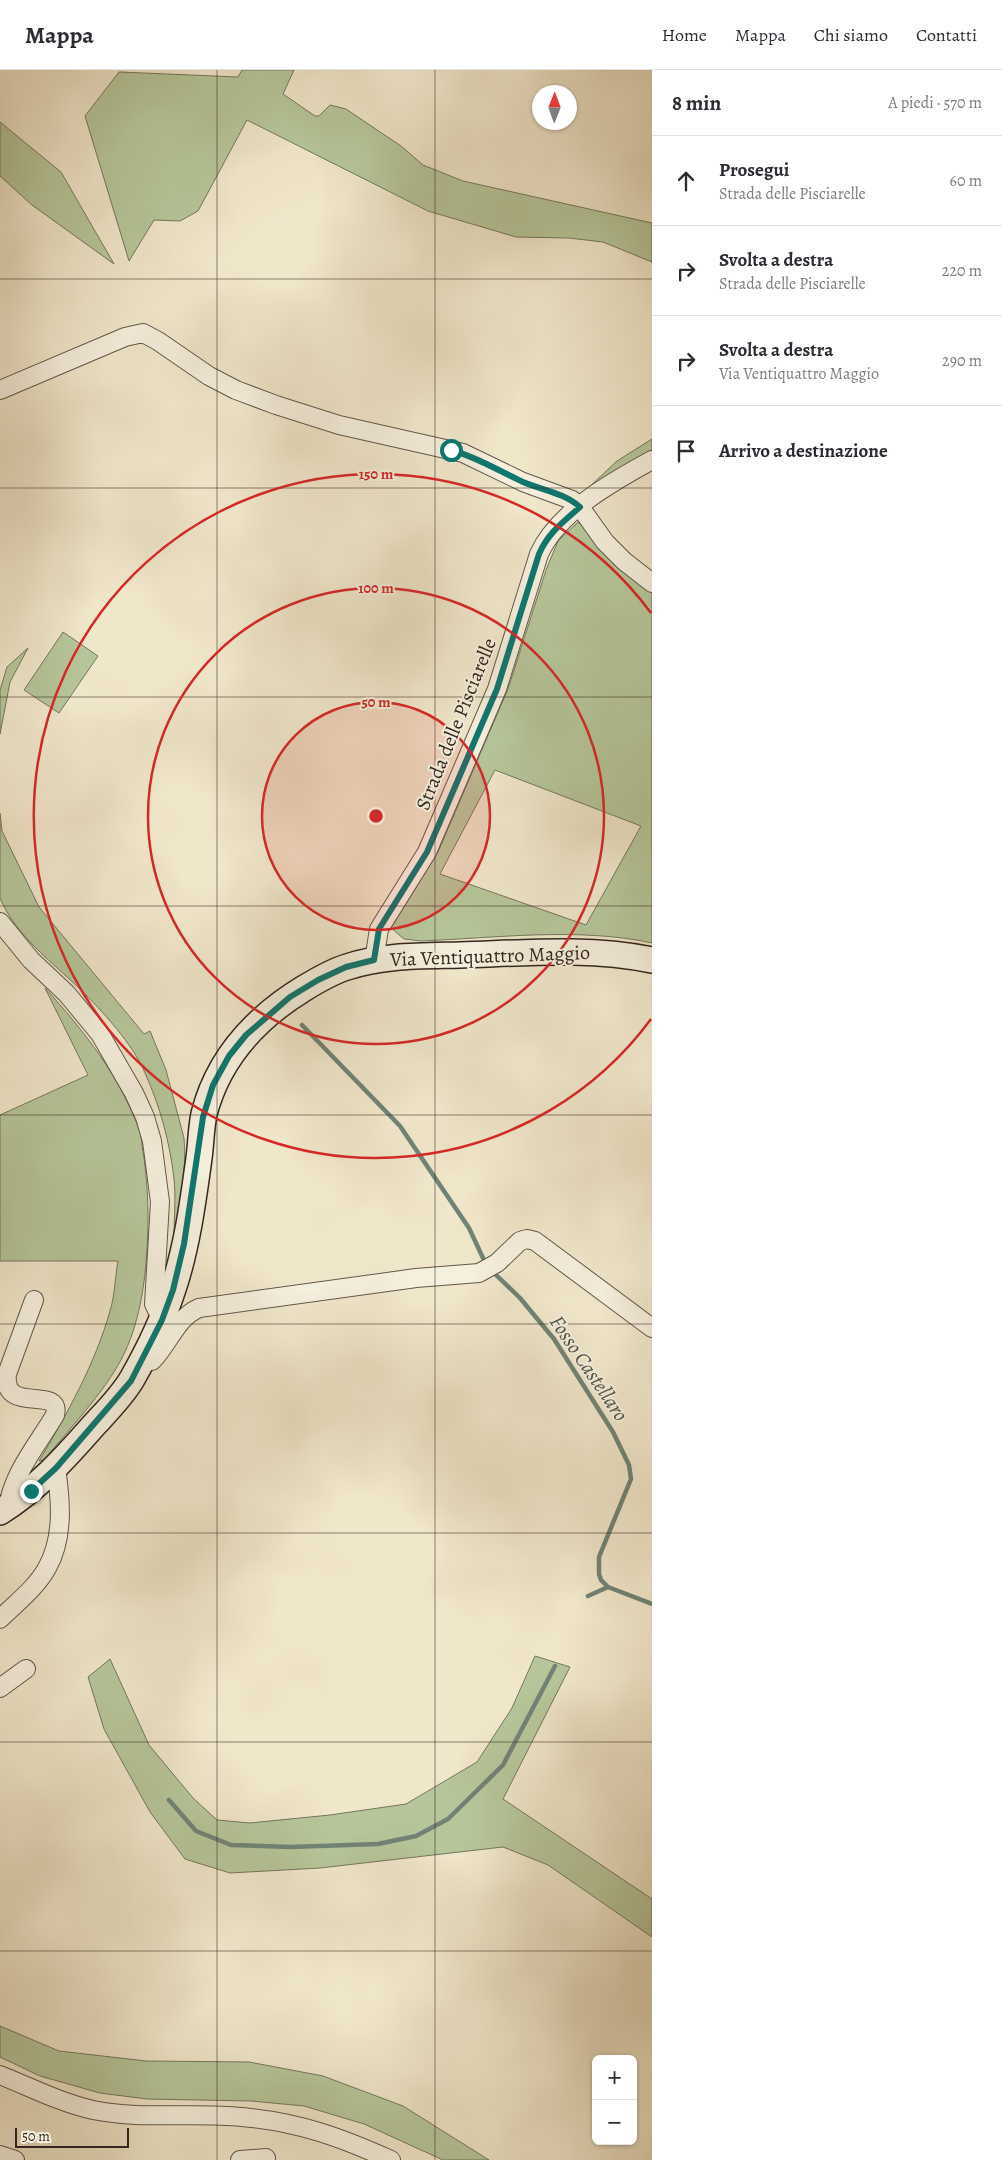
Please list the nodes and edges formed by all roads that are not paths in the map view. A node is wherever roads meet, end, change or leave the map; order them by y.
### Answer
1 (0, 390) edge
2 (652, 460) edge
3 (580, 507) junction
4 (652, 583) edge
5 (0, 922) edge
6 (374, 960) junction
7 (652, 960) edge
8 (34, 1300) dead end
9 (162, 1320) junction
10 (652, 1328) edge
11 (141, 1359) junction
12 (56, 1468) junction
13 (4, 1509) edge
14 (0, 1619) edge
15 (26, 1668) dead end
16 (0, 1688) edge
17 (0, 2075) edge
18 (0, 2155) edge
19 (272, 2159) edge
20 (15, 2160) edge
21 (240, 2160) edge
22 (391, 2160) edge

1 - 3 street
2 - 3 street, Strada delle Pisciarelle
3 - 4 street
3 - 6 street, Strada delle Pisciarelle
5 - 9 street
6 - 7 main road, Via Ventiquattro Maggio
6 - 9 main road, Via Ventiquattro Maggio
8 - 13 street
9 - 11 main road, Via Ventiquattro Maggio
10 - 11 street
11 - 12 main road, Via Ventiquattro Maggio
12 - 13 main road, Via Ventiquattro Maggio
12 - 14 street
15 - 16 street
17 - 22 street
18 - 20 street
19 - 21 street

